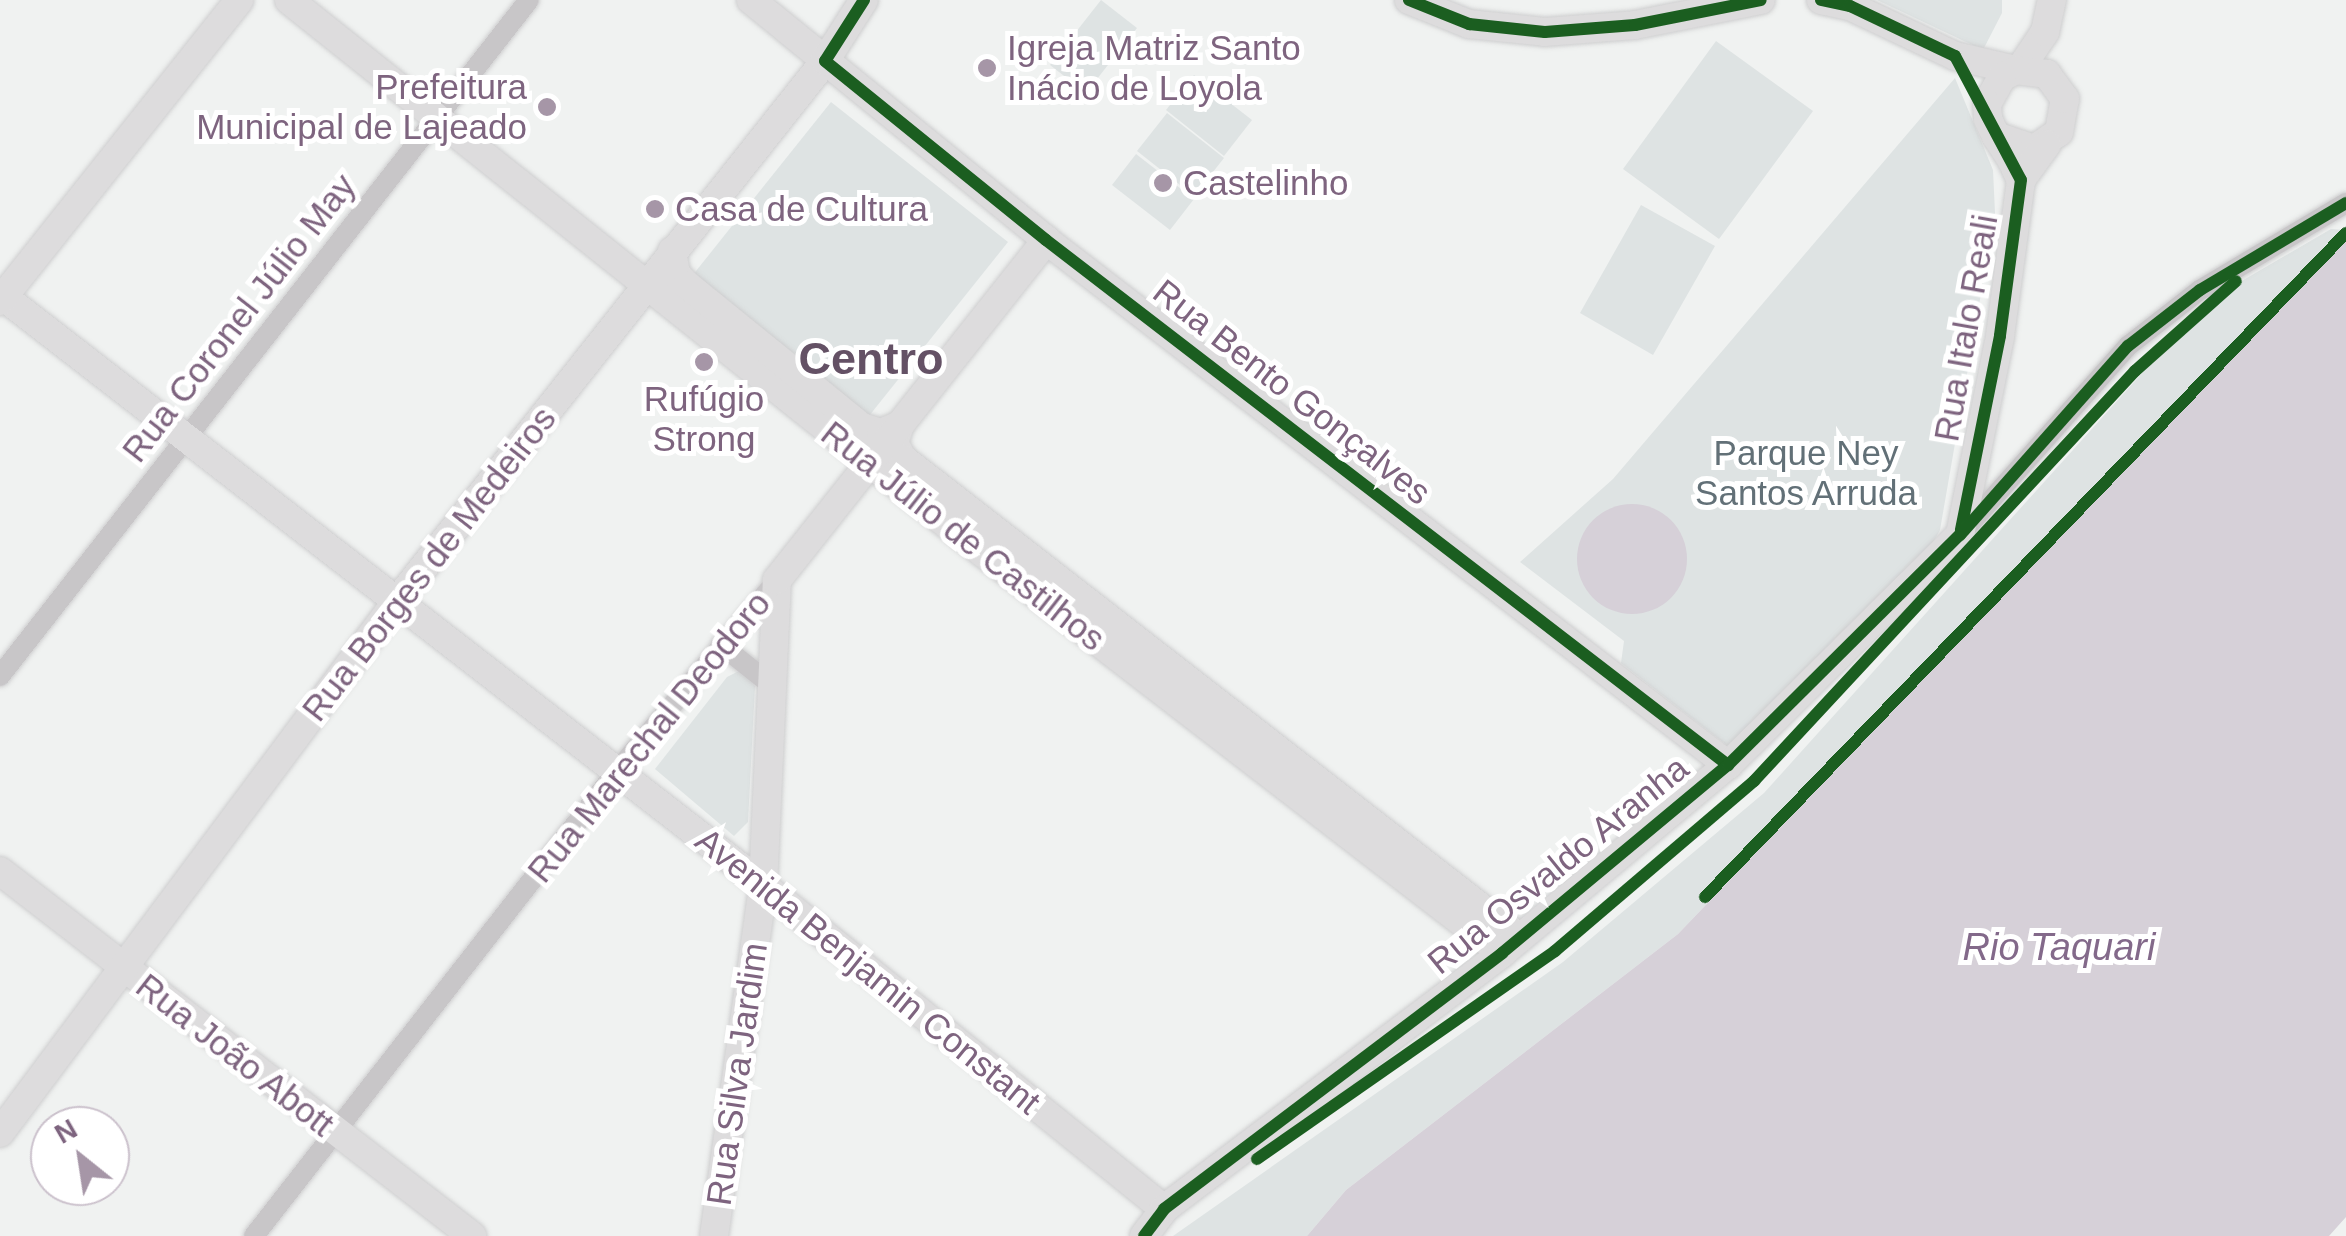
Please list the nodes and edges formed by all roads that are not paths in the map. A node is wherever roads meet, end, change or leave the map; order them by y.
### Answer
1 (239, 0) edge
2 (289, 0) edge
3 (529, 0) edge
4 (751, 0) edge
5 (864, 0) edge
6 (1408, 0) edge
7 (1761, 0) edge
8 (1821, 0) edge
9 (2052, 0) edge
10 (2045, 32) junction
11 (1955, 56) junction
12 (825, 61) junction
13 (2018, 70) junction
14 (2057, 84) junction
15 (438, 118) junction
16 (1992, 128) junction
17 (2047, 144) junction
18 (2021, 180) junction
19 (2346, 203) edge
20 (1046, 240) junction
21 (672, 251) junction
22 (645, 284) junction
23 (1, 297) edge
24 (900, 425) junction
25 (186, 438) junction
26 (867, 460) junction
27 (1960, 535) junction
28 (990, 543) junction
29 (777, 580) junction
30 (398, 602) junction
31 (721, 645) junction
32 (0, 676) edge
33 (770, 684) junction
34 (1728, 766) junction
35 (617, 772) junction
36 (768, 825) junction
37 (739, 866) junction
38 (0, 871) edge
39 (761, 899) junction
40 (1511, 946) junction
41 (124, 968) junction
42 (335, 1132) junction
43 (0, 1133) edge
44 (1164, 1209) junction
45 (254, 1236) edge
46 (472, 1236) edge
47 (714, 1236) edge
48 (1144, 1236) edge

1 - 23 street
2 - 15 street, Rua Júlio de Castilhos
3 - 15 street, Rua Coronel Júlio May
4 - 12 street, Rua Bento Gonçalves
5 - 12 street, Rua Borges de Medeiros
6 - 7 street
8 - 11 street
9 - 10 street
10 - 13 street
10 - 14 street
11 - 13 street
11 - 16 street, Rua Italo Reali
12 - 20 street, Rua Bento Gonçalves
12 - 21 street, Rua Borges de Medeiros
13 - 14 street
13 - 16 street
14 - 17 street
15 - 22 street, Rua Júlio de Castilhos
15 - 25 street, Rua Coronel Júlio May
16 - 17 street
16 - 18 street, Rua Italo Reali
17 - 18 street, Rua Italo Reali
18 - 27 street, Rua Italo Reali
19 - 27 street, Rua Osvaldo Aranha
20 - 24 street, Rua Marechal Deodoro
20 - 34 street, Rua Bento Gonçalves
21 - 22 street, Rua Borges de Medeiros
21 - 24 street, Rua Júlio de Castilhos
22 - 26 street, Rua Júlio de Castilhos
22 - 30 street, Rua Borges de Medeiros
23 - 25 street, Avenida Benjamin Constant
24 - 26 street, Rua Marechal Deodoro
24 - 28 street, Rua Júlio de Castilhos
25 - 30 street, Avenida Benjamin Constant
25 - 32 street, Rua Coronel Júlio May
26 - 28 street, Rua Júlio de Castilhos
26 - 29 street, Rua Marechal Deodoro
27 - 34 street, Rua Osvaldo Aranha
28 - 40 street, Rua Júlio de Castilhos
29 - 31 street, Rua Marechal Deodoro
29 - 33 street, Rua Silva Jardim
30 - 35 street, Avenida Benjamin Constant
30 - 41 street, Rua Borges de Medeiros
31 - 33 street
31 - 35 street, Rua Marechal Deodoro
33 - 36 street, Rua Silva Jardim
34 - 40 street, Rua Osvaldo Aranha
35 - 37 street, Avenida Benjamin Constant
35 - 42 street, Rua Marechal Deodoro
36 - 37 street
36 - 39 street, Rua Silva Jardim
37 - 39 street, Rua Silva Jardim
38 - 41 street, Rua João Abott
39 - 44 street, Avenida Benjamin Constant
39 - 47 street, Rua Silva Jardim
40 - 44 street, Rua Osvaldo Aranha
41 - 42 street, Rua João Abott
41 - 43 street, Rua Borges de Medeiros
42 - 45 street, Rua Marechal Deodoro
42 - 46 street, Rua João Abott
44 - 48 street, Rua Osvaldo Aranha

